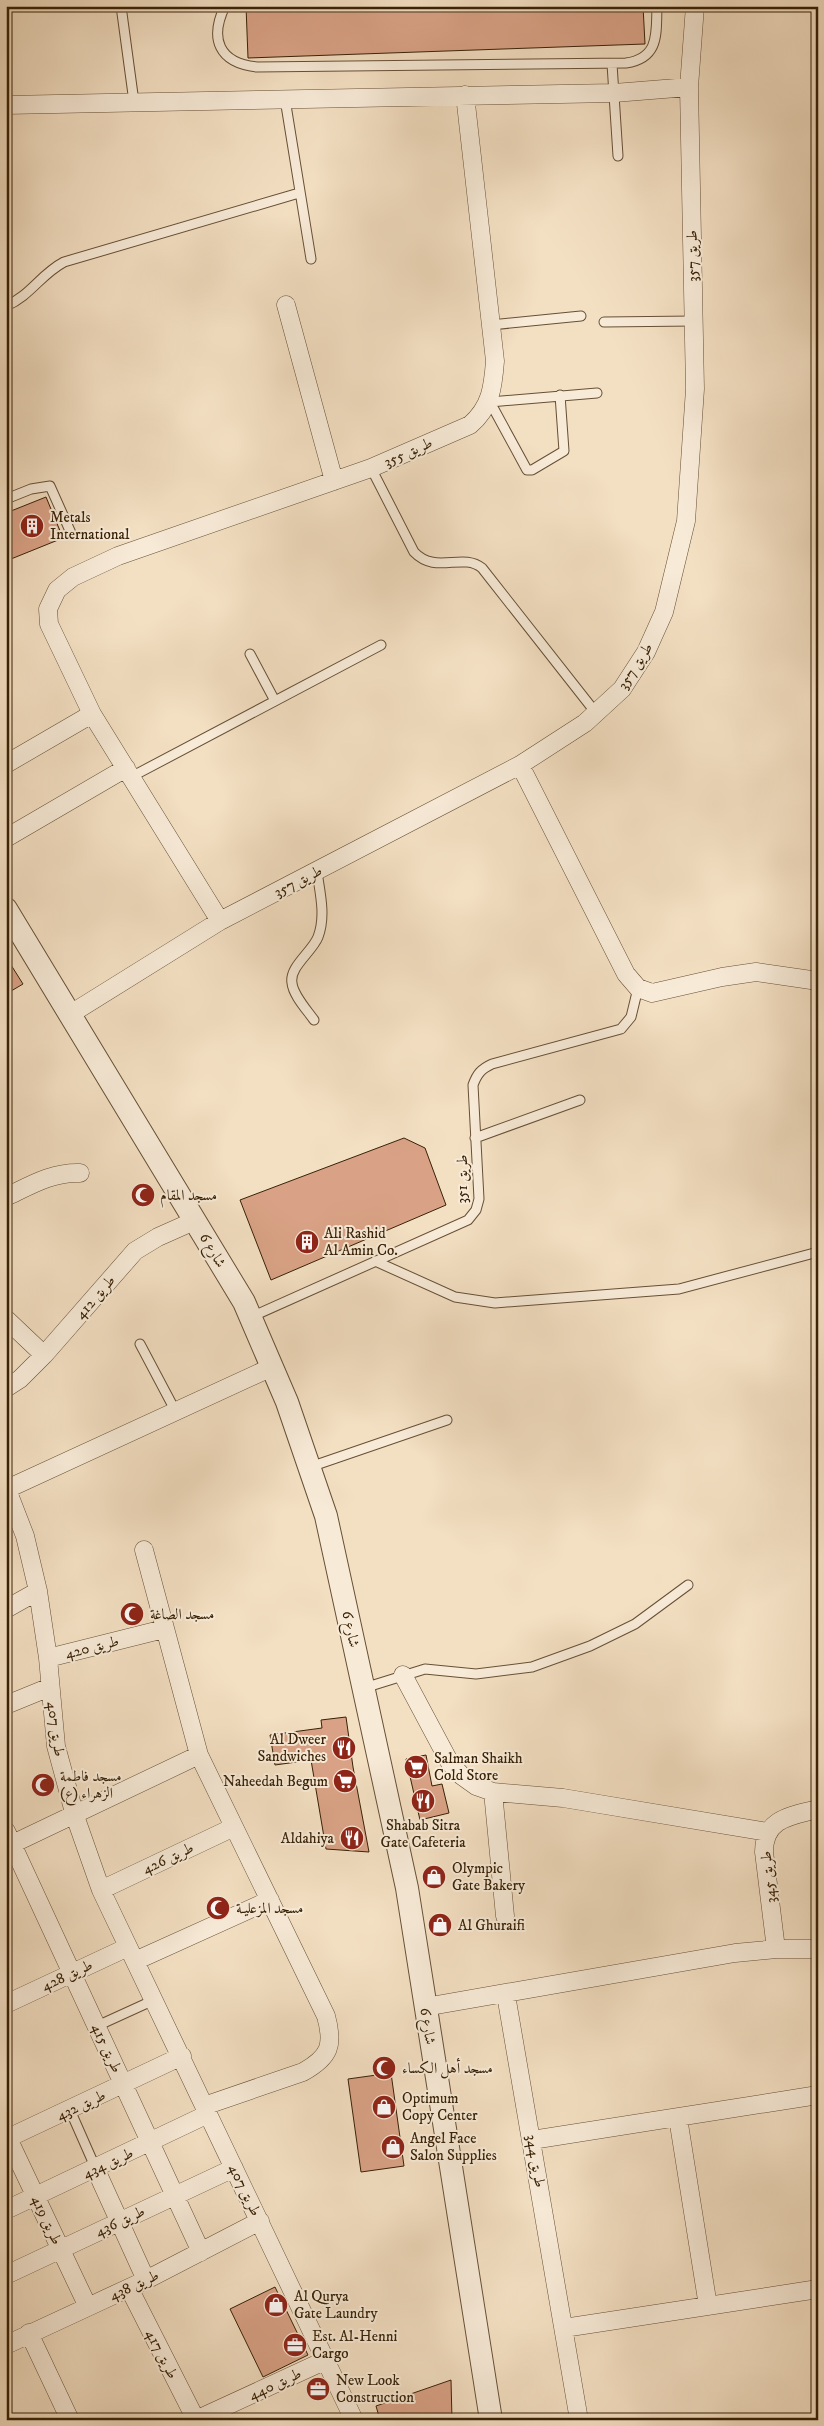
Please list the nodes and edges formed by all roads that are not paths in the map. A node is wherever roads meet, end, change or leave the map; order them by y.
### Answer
1 (121, 6) edge
2 (225, 6) edge
3 (656, 6) edge
4 (695, 6) edge
5 (612, 64) junction
6 (689, 87) junction
7 (614, 93) junction
8 (465, 95) junction
9 (285, 98) junction
10 (134, 102) junction
11 (6, 105) edge
12 (618, 156) dead end
13 (299, 193) junction
14 (311, 259) dead end
15 (286, 305) dead end
16 (6, 306) edge
17 (581, 316) dead end
18 (693, 321) junction
19 (604, 322) dead end
20 (491, 325) junction
21 (597, 393) dead end
22 (560, 395) junction
23 (490, 402) junction
24 (371, 468) junction
25 (334, 482) junction
26 (6, 499) edge
27 (71, 533) dead end
28 (381, 645) dead end
29 (250, 654) dead end
30 (275, 701) junction
31 (596, 713) junction
32 (92, 714) junction
33 (6, 764) edge
34 (520, 765) junction
35 (128, 773) junction
36 (6, 838) edge
37 (317, 872) junction
38 (6, 909) edge
39 (220, 921) junction
40 (818, 981) edge
41 (638, 988) junction
42 (69, 1015) junction
43 (314, 1020) dead end
44 (580, 1100) dead end
45 (476, 1138) junction
46 (80, 1173) dead end
47 (6, 1197) edge
48 (194, 1220) junction
49 (818, 1252) edge
50 (375, 1261) junction
51 (251, 1317) junction
52 (6, 1319) edge
53 (140, 1344) dead end
54 (44, 1356) junction
55 (272, 1367) junction
56 (6, 1388) edge
57 (176, 1412) junction
58 (447, 1420) dead end
59 (309, 1467) junction
60 (7, 1488) edge
61 (144, 1550) dead end
62 (688, 1585) dead end
63 (38, 1591) junction
64 (6, 1609) edge
65 (164, 1629) junction
66 (48, 1658) junction
67 (403, 1675) junction
68 (50, 1687) junction
69 (364, 1688) junction
70 (6, 1705) edge
71 (200, 1755) junction
72 (493, 1792) junction
73 (818, 1808) edge
74 (75, 1816) junction
75 (234, 1827) junction
76 (768, 1832) junction
77 (8, 1841) edge
78 (101, 1890) junction
79 (270, 1900) junction
80 (505, 1916) dead end
81 (776, 1949) junction
82 (818, 1949) edge
83 (132, 1954) junction
84 (72, 1973) junction
85 (506, 1995) junction
86 (154, 2000) junction
87 (6, 2004) edge
88 (425, 2007) junction
89 (97, 2026) junction
90 (182, 2056) junction
91 (124, 2084) junction
92 (818, 2095) edge
93 (70, 2110) junction
94 (206, 2110) junction
95 (678, 2118) junction
96 (7, 2137) edge
97 (532, 2140) junction
98 (151, 2142) junction
99 (234, 2168) junction
100 (96, 2170) junction
101 (175, 2195) junction
102 (36, 2196) junction
103 (6, 2210) edge
104 (260, 2221) junction
105 (120, 2222) junction
106 (61, 2249) junction
107 (201, 2252) junction
108 (6, 2275) edge
109 (146, 2280) junction
110 (129, 2288) junction
111 (818, 2289) edge
112 (88, 2306) junction
113 (708, 2306) junction
114 (564, 2328) junction
115 (29, 2333) junction
116 (6, 2345) edge
117 (326, 2360) junction
118 (70, 2420) edge
119 (196, 2420) edge
120 (354, 2420) edge
121 (491, 2420) edge
122 (579, 2420) edge

1 - 10 lane
2 - 5 lane
3 - 5 lane
4 - 6 street, طريق 357
5 - 7 lane
6 - 7 street
6 - 18 street, طريق 357
7 - 8 street
7 - 12 lane
8 - 9 street
8 - 20 street
9 - 10 street
9 - 13 lane
10 - 11 street
13 - 14 lane
13 - 16 lane
15 - 25 street
17 - 20 lane
18 - 19 lane
18 - 31 street, طريق 357
20 - 23 street
21 - 22 lane
22 - 23 lane
22 - 23 lane
23 - 24 street, طريق 355
24 - 25 street, طريق 355
24 - 31 lane
25 - 32 street, طريق 355
26 - 27 lane
28 - 30 lane
29 - 30 lane
30 - 35 lane
31 - 34 street, طريق 357
32 - 33 street
32 - 35 street
34 - 37 street, طريق 357
34 - 41 street
35 - 36 street
35 - 39 street
37 - 39 street, طريق 357
37 - 43 lane
38 - 42 street, شارع 6
39 - 42 street, طريق 357
40 - 41 street
41 - 45 lane, طريق 351
42 - 48 street, شارع 6
44 - 45 lane
45 - 50 lane, طريق 351
46 - 47 street
48 - 51 street, شارع 6
48 - 54 street, طريق 412
49 - 50 lane
50 - 51 lane, طريق 351
51 - 55 street, شارع 6
52 - 54 street
53 - 57 lane
54 - 56 street, طريق 412
55 - 57 street, طريق 407
55 - 59 street, شارع 6
57 - 60 street, طريق 407
58 - 59 lane
59 - 69 street, شارع 6
60 - 63 street, طريق 407
61 - 65 street, طريق 434
62 - 67 lane
63 - 64 street
63 - 66 street, طريق 407
65 - 66 street, طريق 420
65 - 71 street, طريق 434
66 - 68 street, طريق 407
67 - 69 lane
67 - 72 street
68 - 70 street
68 - 74 street, طريق 407
69 - 88 street, شارع 6
71 - 74 street
71 - 75 street, طريق 434
72 - 76 street
72 - 80 street
73 - 76 street, طريق 345
74 - 77 street
74 - 78 street, طريق 407
75 - 78 street, طريق 426
75 - 79 street, طريق 434
76 - 81 street, طريق 345
77 - 84 street, طريق 415
78 - 83 street, طريق 407
79 - 83 street
79 - 94 street, طريق 434
81 - 82 street
81 - 85 street
83 - 84 street, طريق 428
83 - 86 street, طريق 407
84 - 87 street, طريق 428
84 - 89 street, طريق 415
85 - 88 street
85 - 97 street, طريق 344
86 - 89 lane
86 - 90 street, طريق 407
88 - 121 street, شارع 6
89 - 91 street, طريق 415
90 - 91 street, طريق 432
90 - 94 street, طريق 407
91 - 93 street, طريق 432
91 - 98 street, طريق 415
92 - 95 street
93 - 96 street, طريق 432
93 - 100 lane
94 - 98 street, طريق 434
94 - 99 street, طريق 407
95 - 97 street
95 - 113 street
96 - 102 street, طريق 419
97 - 114 street, طريق 344
98 - 100 street, طريق 434
98 - 101 street, طريق 415
99 - 101 street, طريق 436
99 - 104 street, طريق 407
100 - 102 street, طريق 434
100 - 105 street
101 - 105 street, طريق 436
101 - 107 street, طريق 415
102 - 103 street, طريق 434
102 - 106 street, طريق 419
104 - 107 street, طريق 438
104 - 117 street, طريق 407
105 - 106 street, طريق 436
105 - 109 street
106 - 108 street, طريق 436
106 - 112 street, طريق 419
107 - 109 street, طريق 438
109 - 110 street, طريق 438
110 - 112 street, طريق 438
110 - 119 street, طريق 417
111 - 113 street
112 - 115 street, طريق 438
113 - 114 street
114 - 122 street, طريق 344
115 - 116 street, طريق 438
115 - 118 street
117 - 119 street, طريق 440
117 - 120 street, طريق 407

